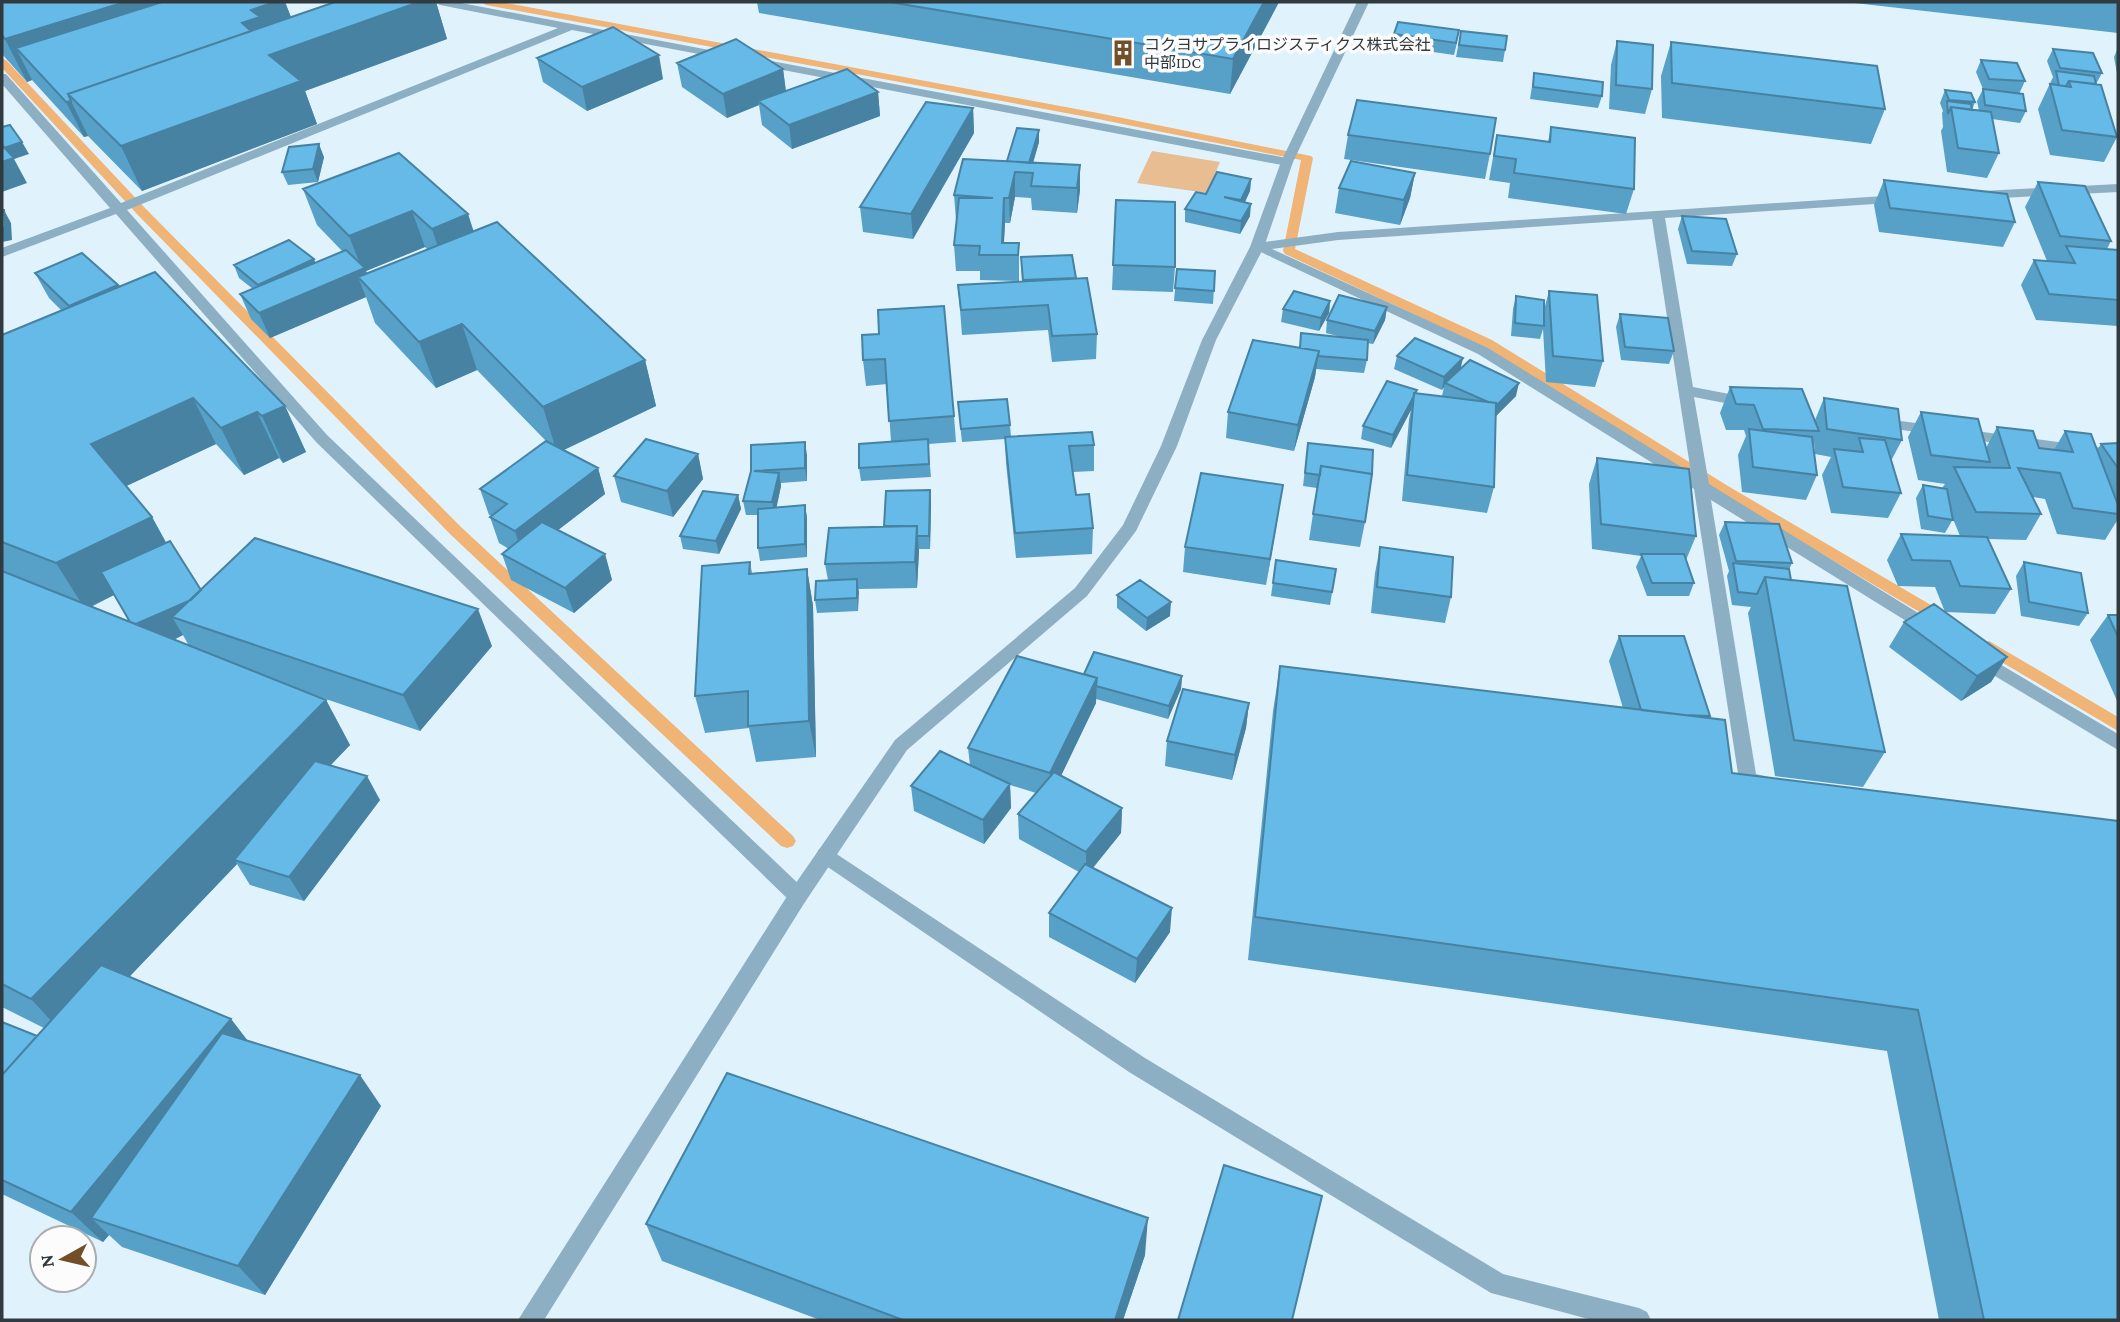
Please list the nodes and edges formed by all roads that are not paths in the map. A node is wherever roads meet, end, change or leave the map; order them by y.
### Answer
1 (440, 2) edge
2 (1363, 2) edge
3 (570, 27) junction
4 (2, 77) edge
5 (1287, 162) junction
6 (2118, 188) edge
7 (1965, 196) edge
8 (1909, 199) edge
9 (121, 208) junction
10 (1658, 216) junction
11 (1257, 247) junction
12 (2, 253) edge
13 (1685, 390) junction
14 (1762, 405) edge
15 (1855, 421) edge
16 (2118, 455) edge
17 (1700, 488) junction
18 (1939, 634) edge
19 (1963, 648) edge
20 (2118, 743) edge
21 (1789, 787) edge
22 (826, 855) junction
23 (798, 896) junction
24 (530, 1320) edge
25 (1639, 1320) edge

1 - 3 street
2 - 5 street
3 - 5 street
3 - 9 street
4 - 9 street
5 - 11 street
6 - 7 street
8 - 10 street
9 - 12 street
9 - 23 street
10 - 11 street
10 - 13 street
11 - 17 street
11 - 22 street
13 - 14 street
13 - 17 street
15 - 16 street
17 - 18 street
17 - 21 street
19 - 20 street
22 - 23 street
22 - 25 street
23 - 24 street

